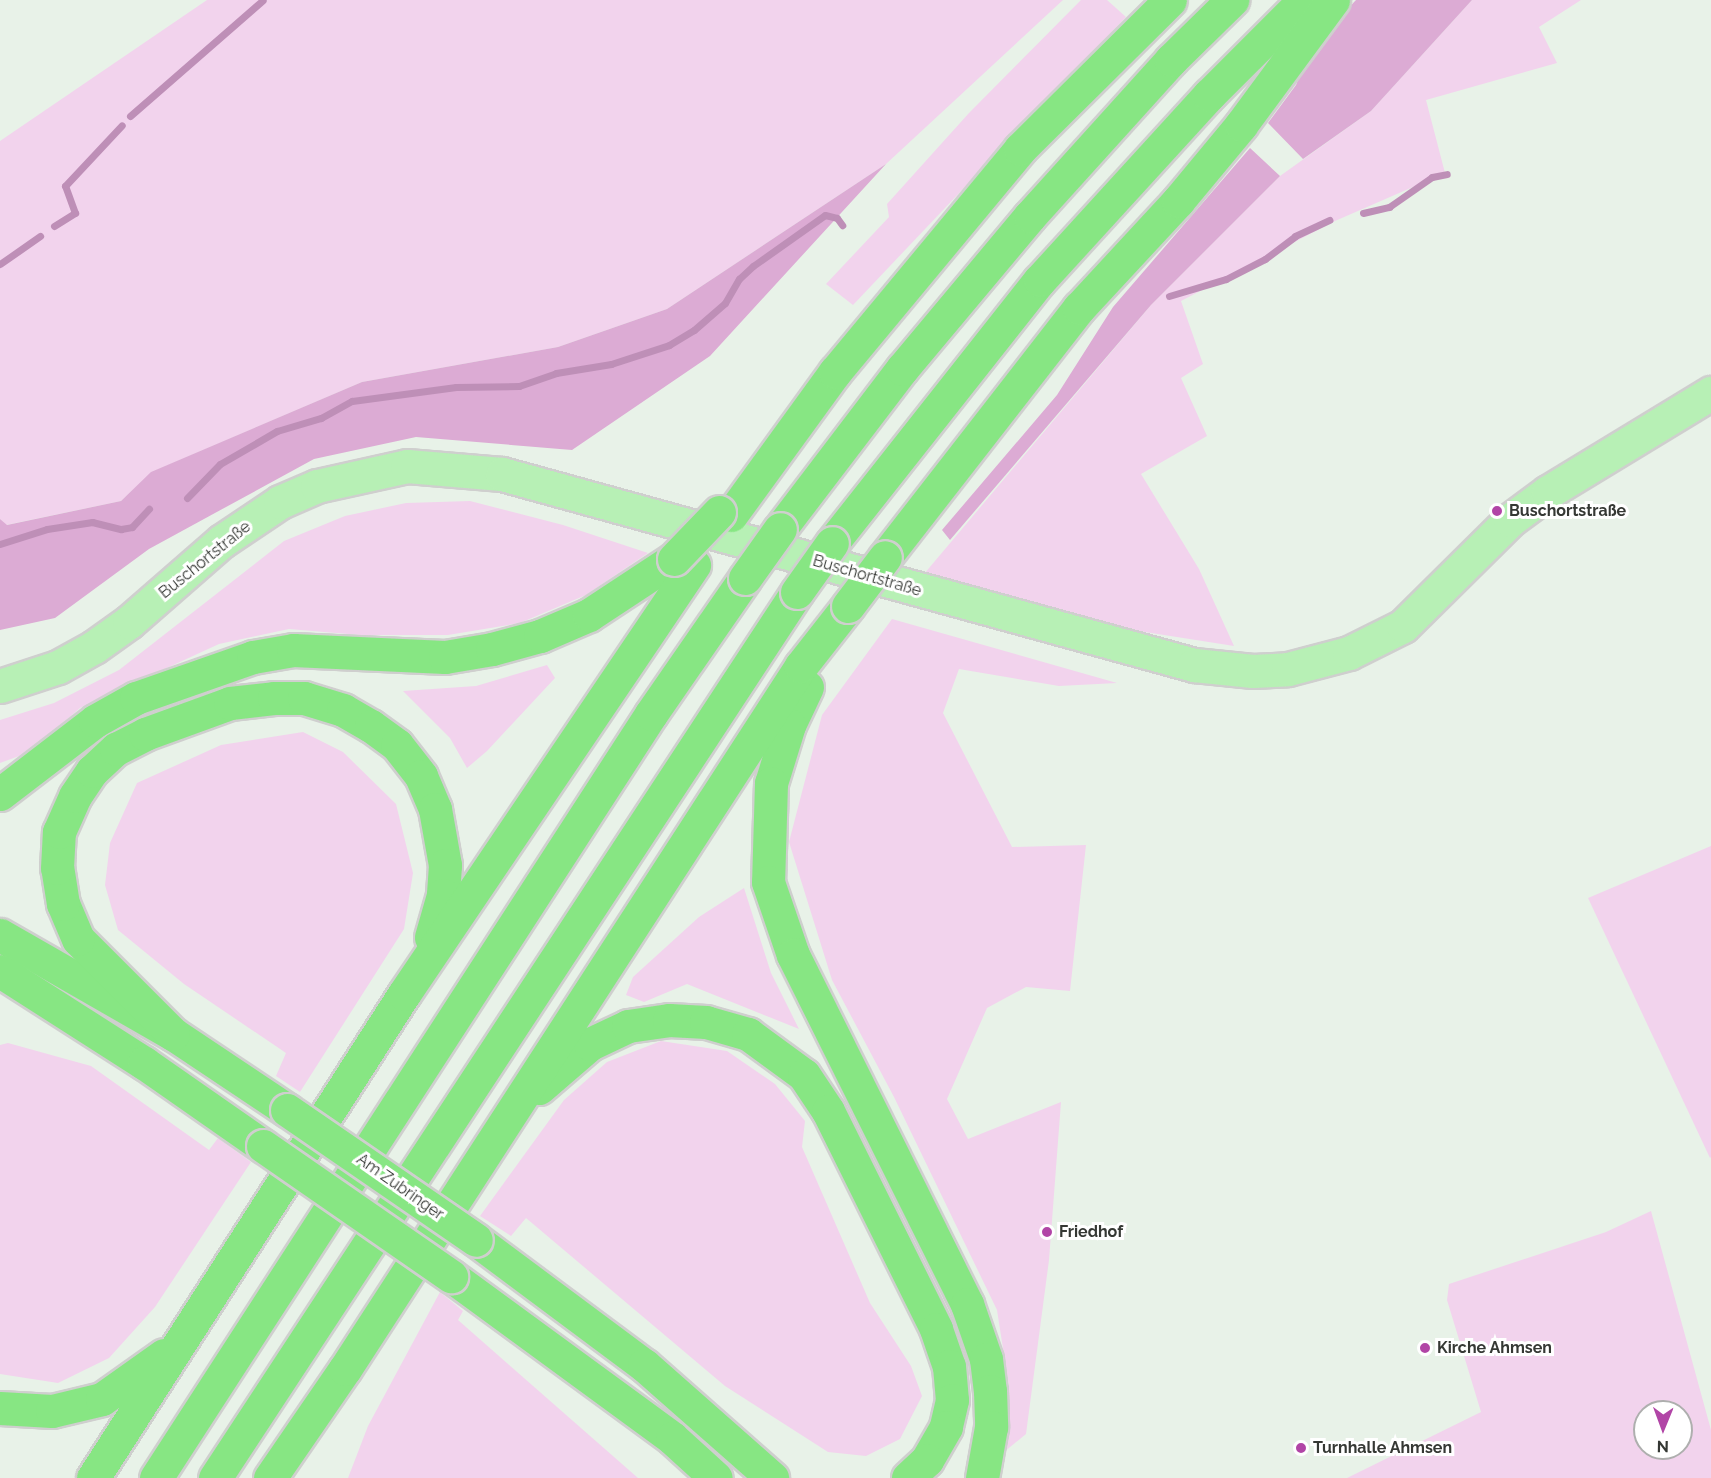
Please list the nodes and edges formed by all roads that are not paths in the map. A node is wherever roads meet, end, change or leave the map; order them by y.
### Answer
1 (1232, 0) edge
2 (1304, 0) edge
3 (1333, 0) edge
4 (1154, 14) edge
5 (1711, 393) edge
6 (684, 562) junction
7 (848, 606) junction
8 (0, 686) edge
9 (0, 794) edge
10 (0, 935) edge
11 (0, 971) edge
12 (0, 986) edge
13 (34, 991) junction
14 (404, 994) junction
15 (173, 1034) junction
16 (497, 1130) junction
17 (184, 1339) junction
18 (345, 1369) junction
19 (0, 1408) edge
20 (672, 1438) junction
21 (761, 1468) edge
22 (93, 1478) edge
23 (156, 1478) edge
24 (215, 1478) edge
25 (270, 1478) edge
26 (295, 1478) edge
27 (697, 1478) edge
28 (716, 1478) edge
29 (794, 1478) edge
30 (908, 1478) edge
31 (982, 1478) edge

1 - 23 highway, bridge
2 - 24 highway, bridge
3 - 7 highway, bridge
4 - 6 highway, bridge
5 - 8 main road, Buschortstraße
6 - 9 highway
6 - 14 highway
7 - 16 highway
7 - 31 highway
10 - 15 highway, Am Zubringer
11 - 13 highway
12 - 13 highway
13 - 20 highway, bridge
14 - 15 highway
14 - 17 highway
15 - 21 highway, Am Zubringer, bridge
16 - 18 highway
16 - 30 highway
17 - 19 highway
17 - 22 highway
18 - 25 highway
18 - 26 highway
20 - 27 highway
20 - 28 highway
21 - 29 highway, Am Zubringer

